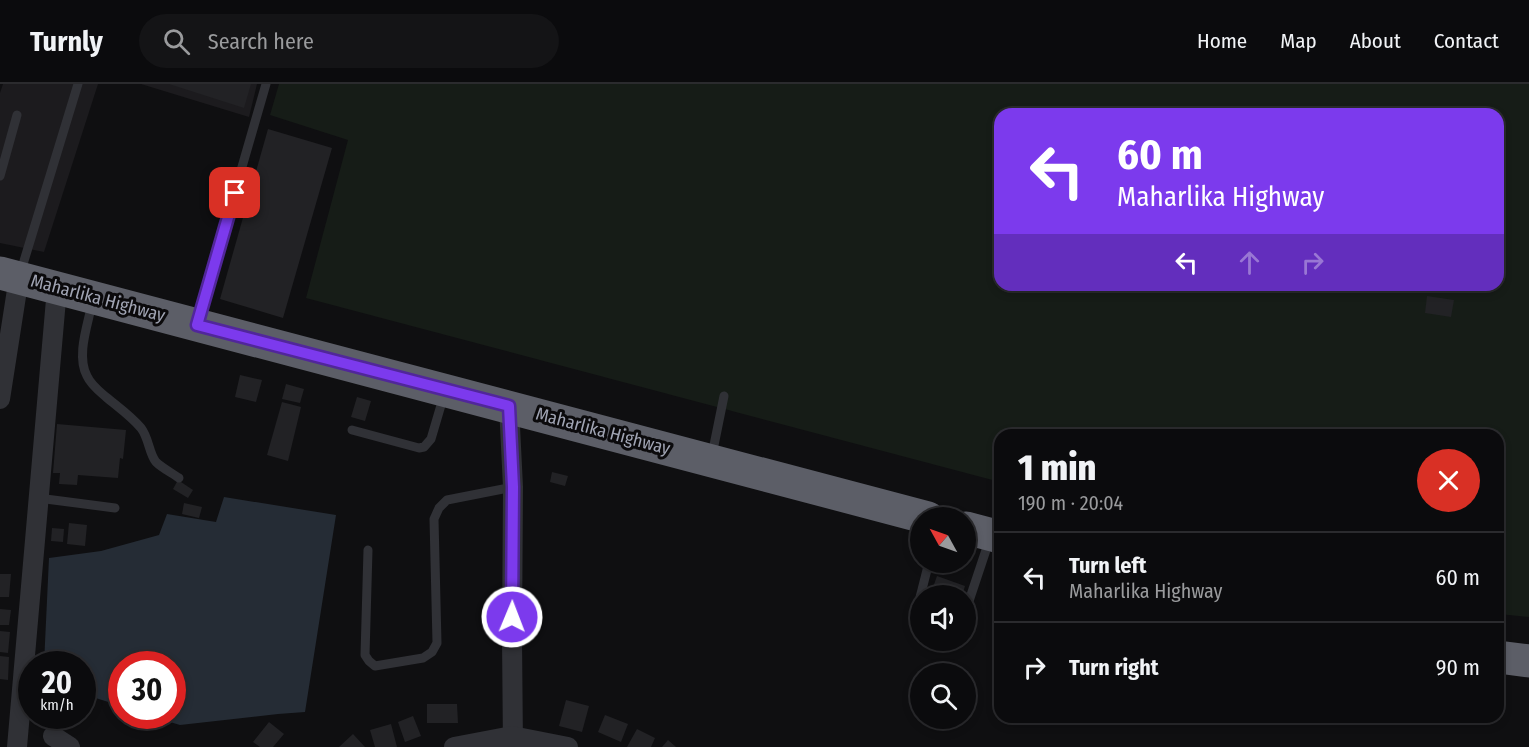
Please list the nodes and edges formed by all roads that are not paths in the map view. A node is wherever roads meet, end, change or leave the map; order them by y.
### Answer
1 (78, 84) edge
2 (266, 84) edge
3 (17, 115) dead end
4 (0, 176) edge
5 (10, 275) edge
6 (57, 288) junction
7 (93, 297) junction
8 (197, 325) junction
9 (446, 390) junction
10 (724, 396) dead end
11 (0, 399) edge
12 (509, 406) junction
13 (352, 430) dead end
14 (711, 459) junction
15 (179, 478) dead end
16 (513, 487) junction
17 (38, 498) junction
18 (115, 508) dead end
19 (910, 513) edge
20 (986, 533) edge
21 (368, 550) dead end
22 (972, 585) edge
23 (1504, 658) edge
24 (1529, 661) edge
25 (53, 736) dead end
26 (513, 741) edge
27 (17, 747) edge
28 (70, 747) edge
29 (454, 747) edge
30 (568, 747) edge

1 - 5 lane
2 - 8 lane
3 - 4 lane
5 - 6 highway, Maharlika Highway
5 - 11 street
6 - 7 highway, Maharlika Highway
6 - 17 street
7 - 8 highway, Maharlika Highway
7 - 15 lane
8 - 9 highway, Maharlika Highway
9 - 12 highway, Maharlika Highway
9 - 13 lane
10 - 14 lane
12 - 14 highway, Maharlika Highway
12 - 16 street
14 - 19 highway, Maharlika Highway
16 - 21 lane
16 - 26 street
17 - 18 lane
17 - 27 street
20 - 22 lane
23 - 24 highway
25 - 28 street
26 - 29 street
26 - 30 street

